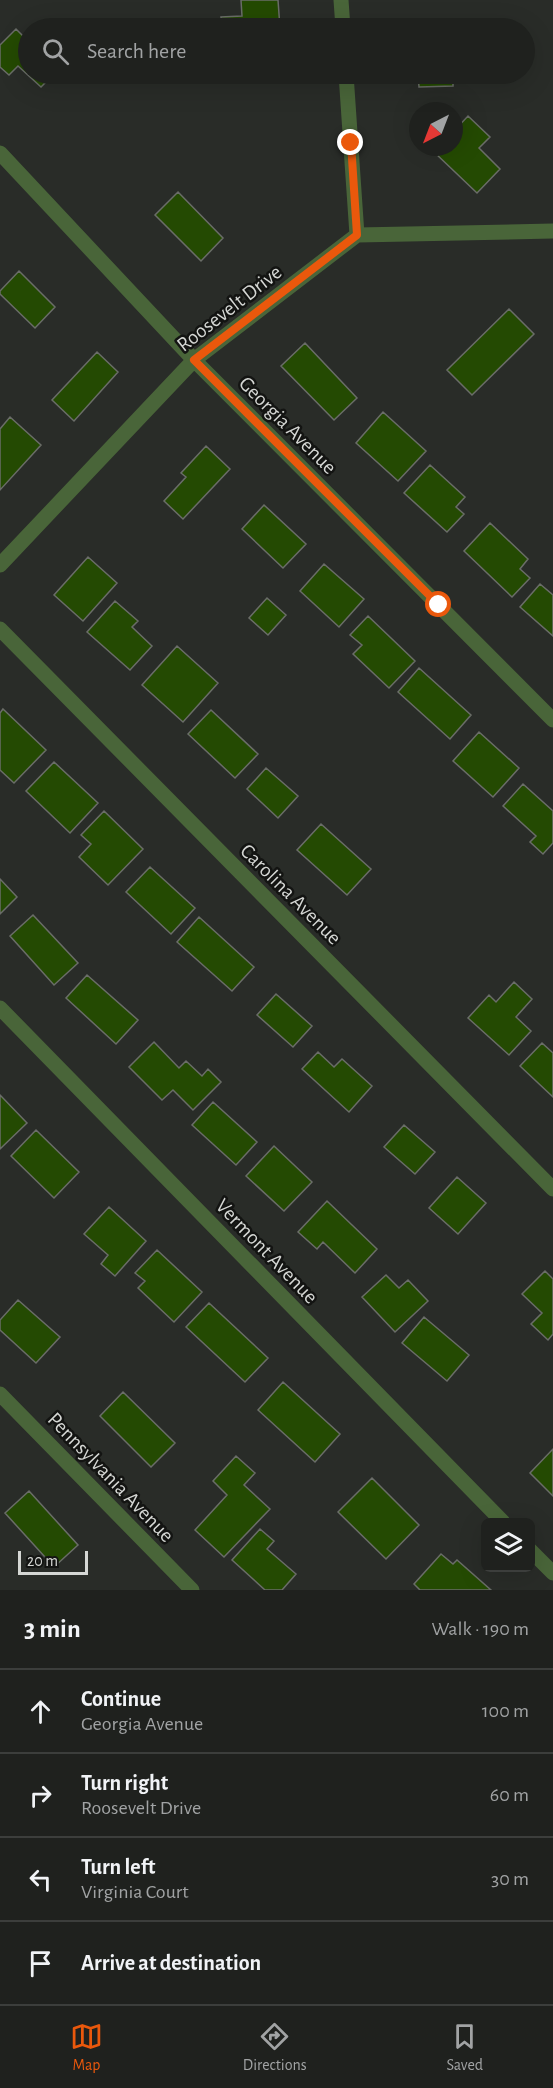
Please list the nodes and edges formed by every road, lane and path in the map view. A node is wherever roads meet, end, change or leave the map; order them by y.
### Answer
1 (341, 0) edge
2 (342, 18) edge
3 (347, 84) edge
4 (0, 153) edge
5 (553, 231) edge
6 (357, 235) junction
7 (194, 360) junction
8 (0, 565) edge
9 (0, 629) edge
10 (553, 720) edge
11 (0, 1008) edge
12 (553, 1189) edge
13 (0, 1394) edge
14 (499, 1518) edge
15 (535, 1554) edge
16 (553, 1573) edge
17 (192, 1590) edge

1 - 2 street
3 - 6 street
4 - 7 street, Georgia Avenue
5 - 6 street
6 - 7 street, Roosevelt Drive
7 - 8 street, Roosevelt Drive
7 - 10 street, Georgia Avenue
9 - 12 street, Carolina Avenue
11 - 14 street, Vermont Avenue
13 - 17 street, Pennsylvania Avenue
15 - 16 street

